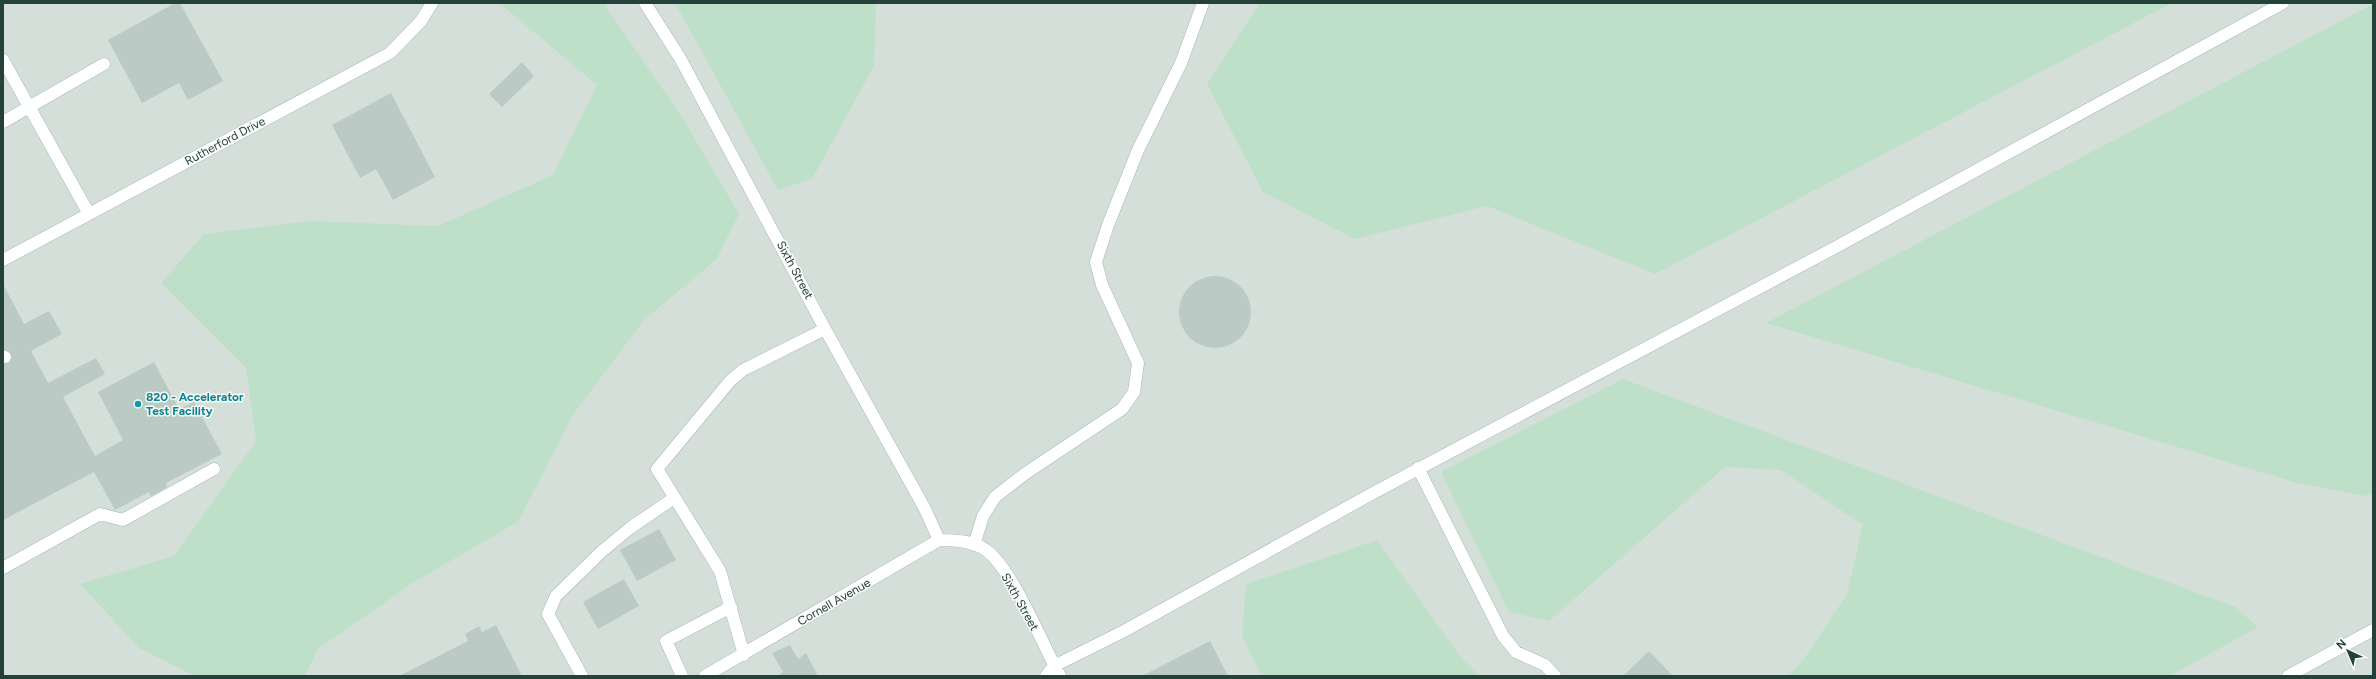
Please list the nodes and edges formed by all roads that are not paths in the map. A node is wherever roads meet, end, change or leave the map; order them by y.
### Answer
1 (432, 3) edge
2 (645, 3) edge
3 (1203, 3) edge
4 (2282, 3) edge
5 (3, 60) edge
6 (104, 64) dead end
7 (29, 107) junction
8 (3, 122) edge
9 (89, 214) junction
10 (3, 260) edge
11 (825, 329) junction
12 (1418, 468) junction
13 (214, 469) dead end
14 (674, 498) junction
15 (939, 540) junction
16 (970, 543) junction
17 (3, 568) edge
18 (731, 607) junction
19 (2371, 633) edge
20 (744, 655) junction
21 (727, 671) edge
22 (1057, 671) edge
23 (582, 676) edge
24 (682, 676) edge
25 (705, 676) edge
26 (1046, 676) edge
27 (1556, 676) edge
28 (2288, 676) edge

1 - 9 street, Rutherford Drive
2 - 11 street, Sixth Street
3 - 16 street
4 - 12 street
5 - 7 street
6 - 7 street
7 - 8 street
7 - 9 street
9 - 10 street, Rutherford Drive
11 - 14 street
11 - 15 street, Sixth Street
12 - 22 street
12 - 27 street
13 - 17 street
14 - 18 street
14 - 23 street
15 - 16 street
15 - 20 street, Cornell Avenue
16 - 22 street, Sixth Street
18 - 20 street
18 - 24 street
19 - 28 street
20 - 21 street, Cornell Avenue
21 - 25 street, Cornell Avenue
22 - 26 street

